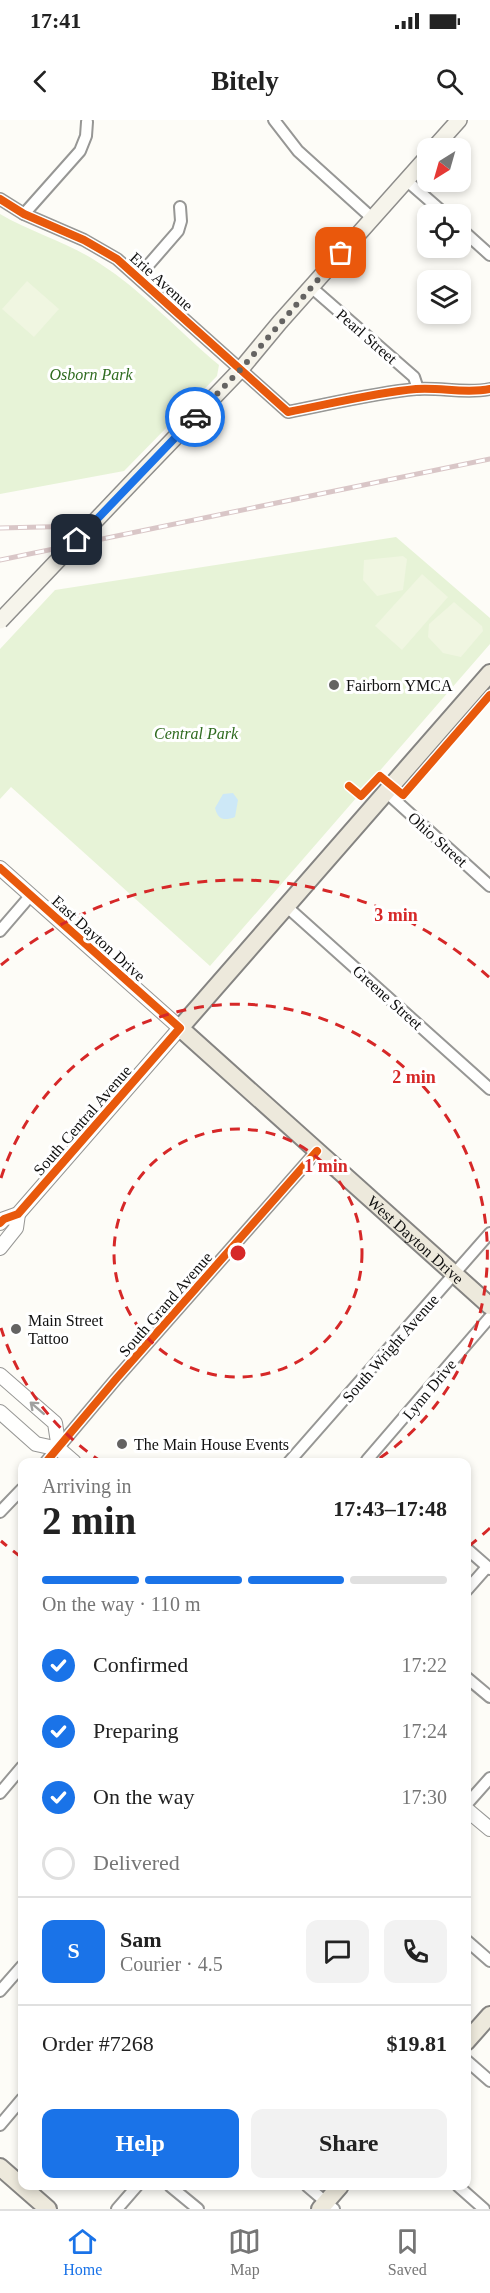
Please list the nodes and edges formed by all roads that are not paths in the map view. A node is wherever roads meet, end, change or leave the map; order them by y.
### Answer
1 (274, 120) edge
2 (459, 120) edge
3 (87, 122) dead end
4 (443, 138) edge
5 (417, 168) edge
6 (406, 180) junction
7 (0, 199) edge
8 (434, 204) edge
9 (180, 207) dead end
10 (24, 214) junction
11 (372, 218) junction
12 (471, 238) edge
13 (490, 255) edge
14 (138, 277) junction
15 (311, 287) junction
16 (241, 369) junction
17 (418, 389) junction
18 (490, 389) edge
19 (0, 621) edge
20 (488, 678) edge
21 (386, 792) junction
22 (0, 868) edge
23 (490, 886) edge
24 (31, 894) junction
25 (286, 906) junction
26 (0, 931) edge
27 (180, 1028) junction
28 (490, 1089) edge
29 (317, 1151) junction
30 (18, 1214) junction
31 (0, 1223) edge
32 (490, 1233) edge
33 (0, 1248) edge
34 (455, 1275) junction
35 (490, 1306) edge
36 (490, 1317) edge
37 (0, 1375) edge
38 (0, 1412) edge
39 (59, 1449) junction
40 (50, 1458) edge
41 (69, 1458) edge
42 (293, 1458) edge
43 (371, 1458) edge
44 (18, 1493) edge
45 (0, 1512) edge
46 (471, 1552) edge
47 (489, 1568) edge
48 (471, 1586) edge
49 (471, 1681) edge
50 (490, 1697) edge
51 (18, 1772) edge
52 (490, 1778) edge
53 (0, 1793) edge
54 (471, 1801) edge
55 (471, 1812) edge
56 (490, 1829) edge
57 (471, 1944) edge
58 (490, 1961) edge
59 (18, 1971) edge
60 (0, 1991) edge
61 (490, 2015) edge
62 (471, 2036) edge
63 (471, 2064) edge
64 (490, 2080) edge
65 (18, 2104) edge
66 (0, 2125) edge
67 (0, 2167) edge
68 (18, 2183) edge
69 (26, 2190) edge
70 (134, 2190) edge
71 (175, 2190) edge
72 (311, 2190) edge
73 (338, 2190) edge
74 (463, 2190) edge
75 (327, 2207) edge
76 (48, 2209) edge
77 (117, 2209) edge
78 (198, 2209) edge
79 (484, 2209) edge

1 - 11 street
2 - 4 main road
3 - 10 street
5 - 6 main road
6 - 8 street
6 - 11 main road
7 - 10 street, Erie Avenue
9 - 14 street
10 - 14 street, Erie Avenue
11 - 15 main road
12 - 13 street
14 - 16 street, Erie Avenue
15 - 16 main road
15 - 17 street, Pearl Street
16 - 17 street, Erie Avenue
16 - 19 main road, bridge
17 - 18 street
20 - 21 main road, South Central Avenue
21 - 23 street, Ohio Street
21 - 25 main road, South Central Avenue
22 - 24 street, East Dayton Drive
24 - 26 street
24 - 27 street, East Dayton Drive
25 - 27 main road, South Central Avenue
25 - 28 street, Greene Street
27 - 29 main road, West Dayton Drive
27 - 30 street, South Central Avenue
29 - 34 main road, West Dayton Drive
29 - 39 street, South Grand Avenue
30 - 31 street, South Central Avenue
30 - 33 street, South Central Avenue
32 - 34 street, South Wright Avenue
34 - 35 main road, West Dayton Drive
34 - 42 street, South Wright Avenue
36 - 43 street, Lynn Drive
39 -> 37 street
38 - 39 street
39 - 40 street, South Grand Avenue
39 - 41 street
44 - 45 street
46 - 47 street
47 - 48 street
49 - 50 street
51 - 53 street
52 - 54 street
55 - 56 street
57 - 58 street
59 - 60 street
61 - 62 main road
63 - 64 street
65 - 66 street
67 - 68 main road
69 - 76 main road
70 - 77 street
71 - 78 street
72 - 75 street
73 - 75 main road
74 - 79 street

